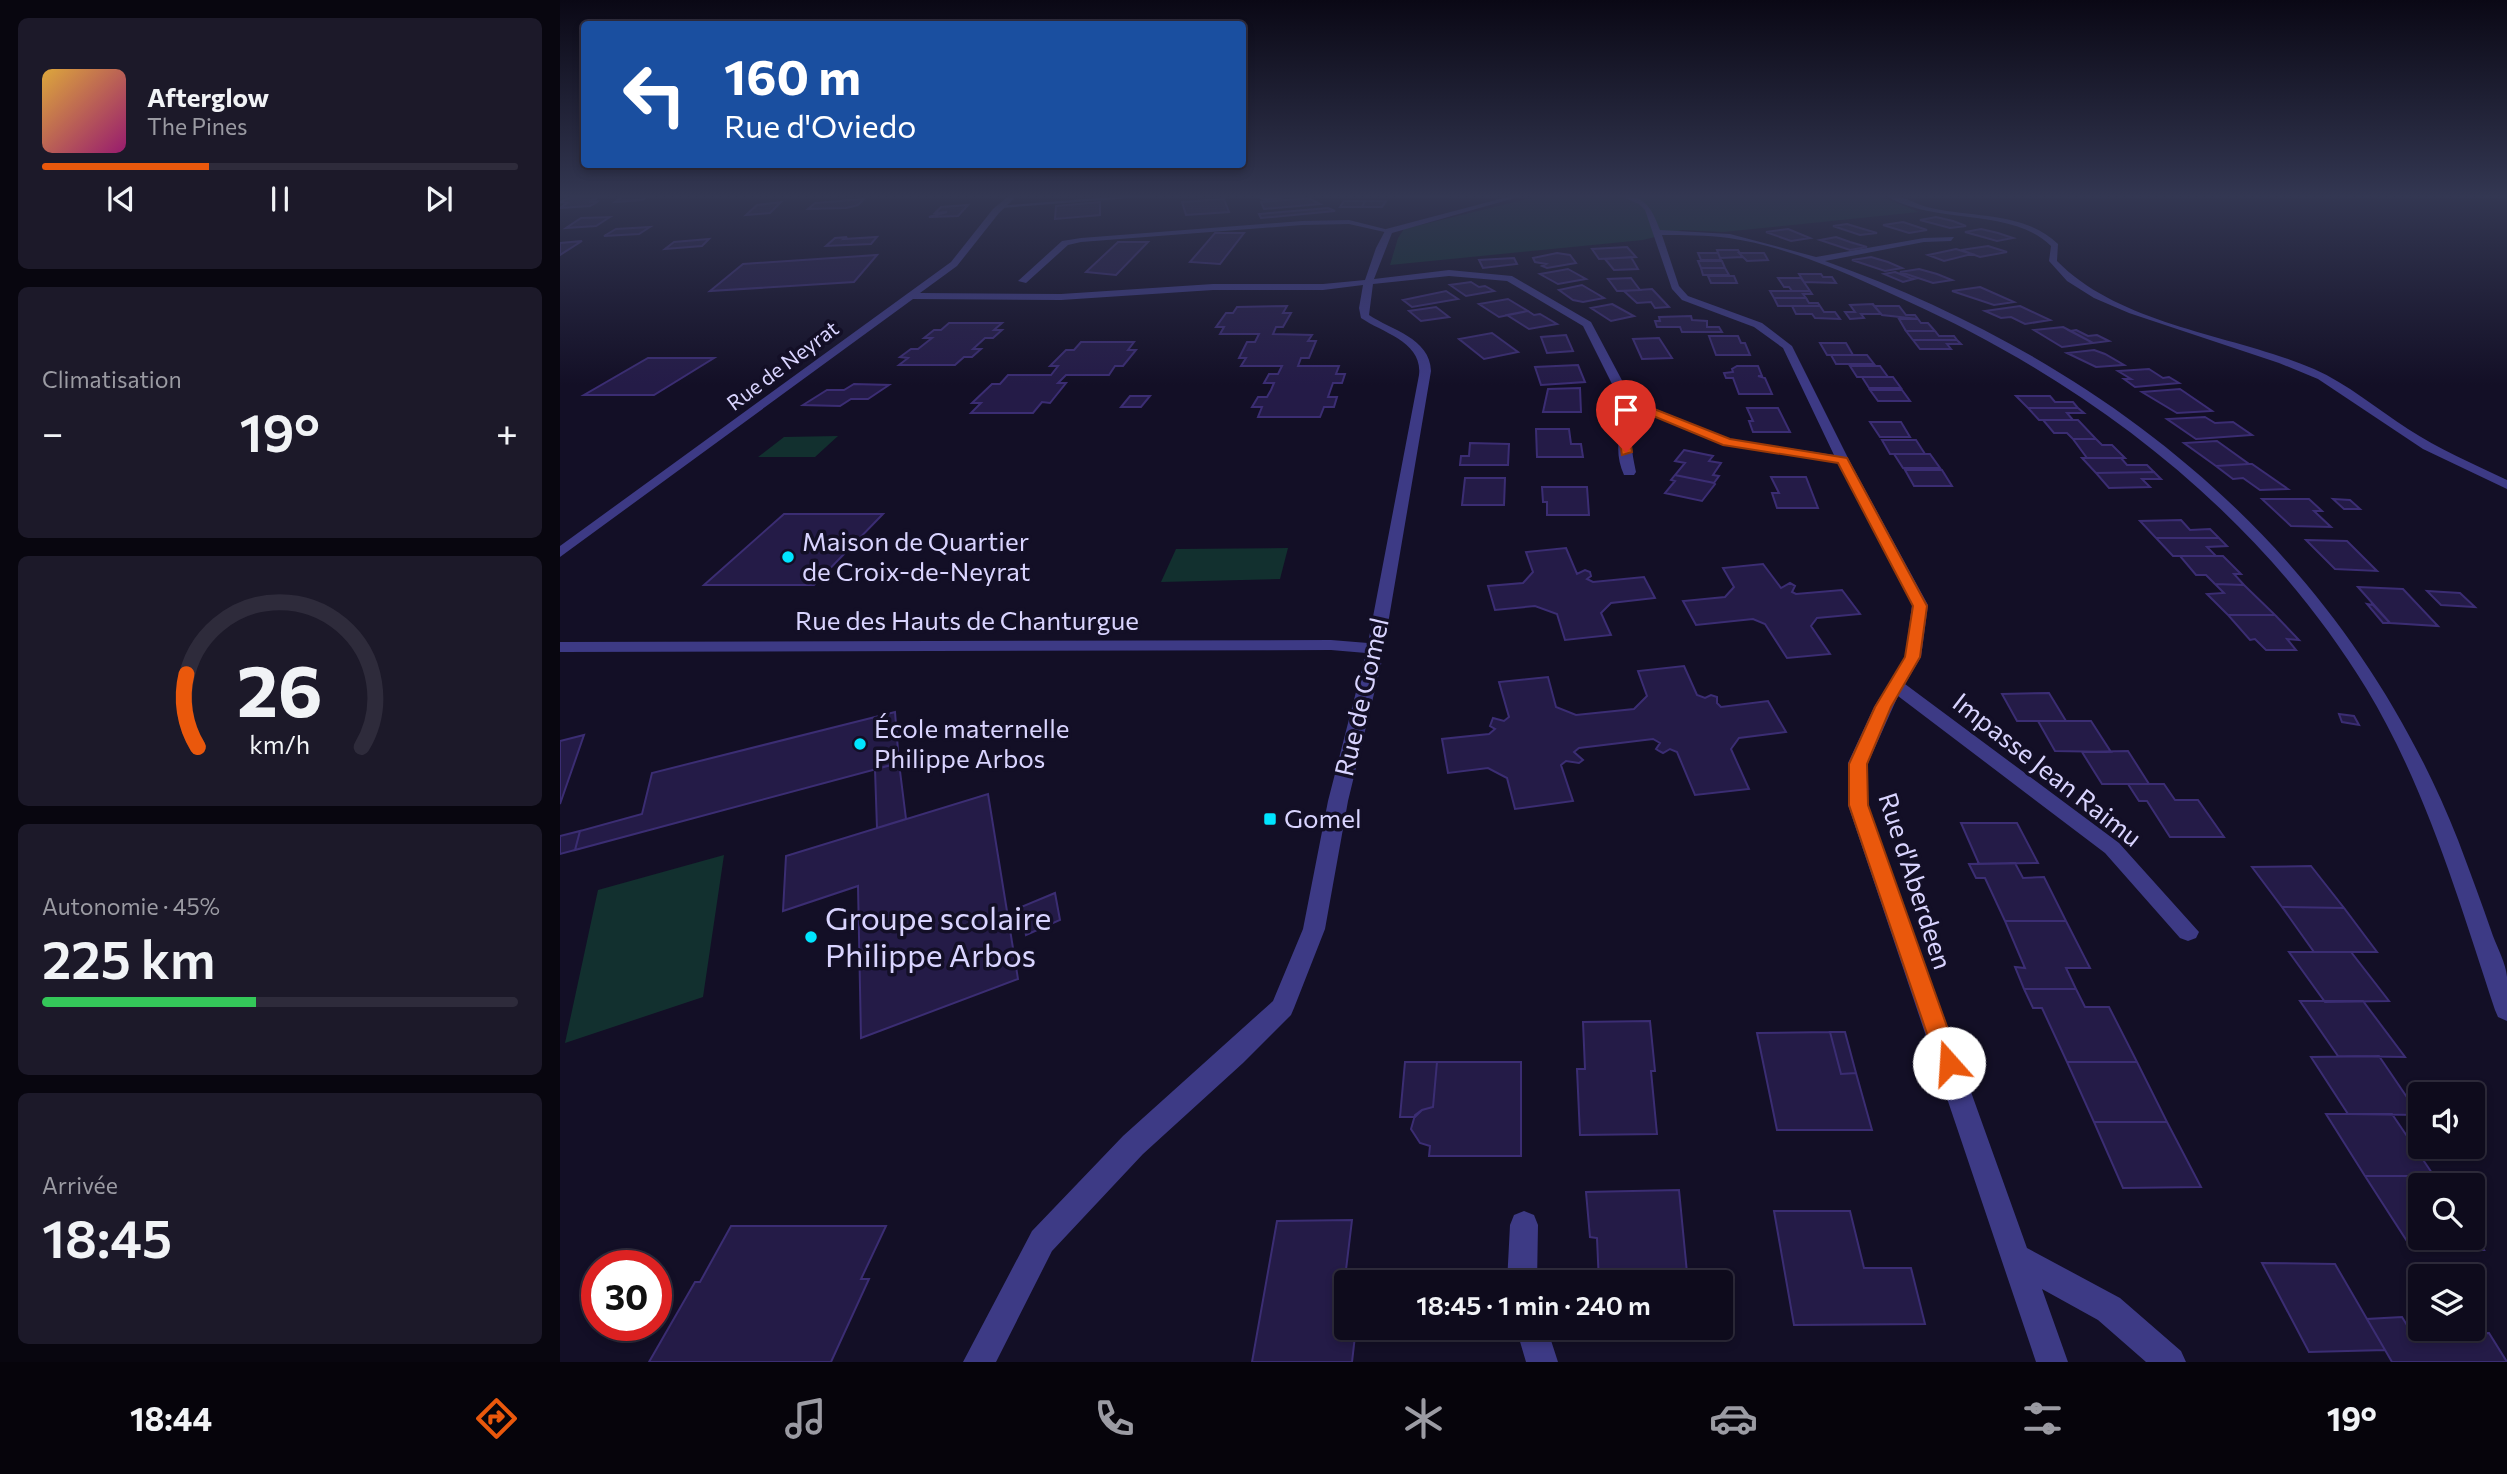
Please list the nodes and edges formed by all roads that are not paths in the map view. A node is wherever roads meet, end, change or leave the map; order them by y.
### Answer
1 (958, 259) edge
2 (1048, 259) edge
3 (1377, 259) edge
4 (1665, 259) edge
5 (1811, 259) edge
6 (1824, 259) edge
7 (2053, 259) edge
8 (1816, 260) junction
9 (1371, 280) junction
10 (1023, 281) dead end
11 (910, 296) junction
12 (1644, 408) junction
13 (1843, 460) junction
14 (1629, 472) dead end
15 (2507, 485) edge
16 (560, 553) edge
17 (560, 647) edge
18 (1373, 649) junction
19 (1896, 686) junction
20 (2188, 932) dead end
21 (2507, 1010) edge
22 (1524, 1225) dead end
23 (2017, 1259) junction
24 (1522, 1270) edge
25 (1535, 1340) edge
26 (979, 1362) edge
27 (1542, 1362) edge
28 (2052, 1362) edge
29 (2170, 1362) edge

1 - 11 street, Rue de Neyrat
2 - 10 street
3 - 9 street, Rue de Gomel
4 - 13 street, Rue d'Aberdeen
5 - 8 street
6 - 8 street
7 - 15 street
8 - 21 street
9 - 11 street
9 - 12 street
9 - 18 street, Rue de Gomel
11 - 16 street, Rue de Neyrat
12 - 13 street
12 - 14 street
13 - 19 street, Rue d'Aberdeen
17 - 18 street, Rue des Hauts de Chanturgue
18 - 26 street, Rue de Gomel
19 - 20 street, Impasse Jean Raimu
19 - 23 street, Rue d'Aberdeen
22 - 24 street
23 - 28 street, Rue d'Aberdeen
23 - 29 street
25 - 27 street

